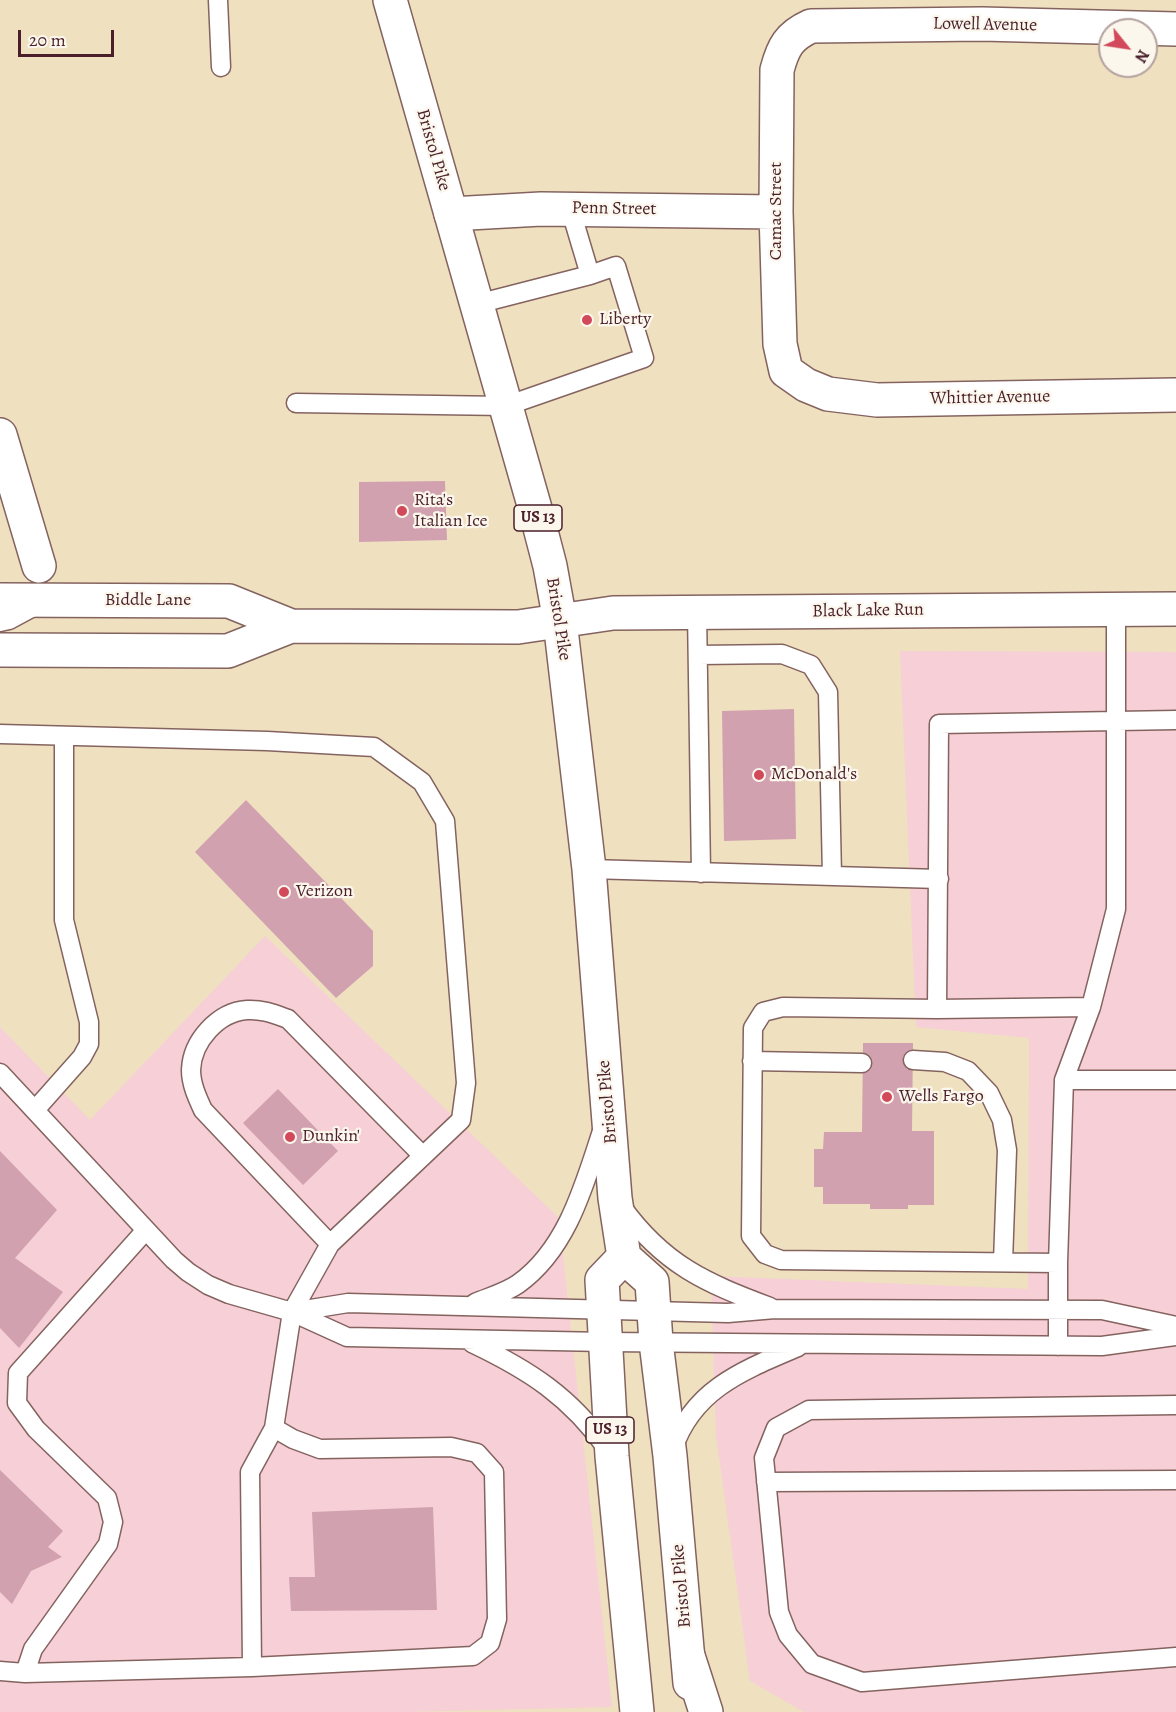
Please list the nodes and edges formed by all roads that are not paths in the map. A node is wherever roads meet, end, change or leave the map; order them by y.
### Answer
1 (218, 0) edge
2 (390, 0) edge
3 (1176, 29) edge
4 (796, 32) joint
5 (221, 67) dead end
6 (570, 208) junction
7 (776, 212) junction
8 (451, 214) junction
9 (590, 275) junction
10 (477, 304) junction
11 (806, 385) joint
12 (1176, 395) edge
13 (296, 403) dead end
14 (506, 406) junction
15 (0, 435) edge
16 (39, 566) dead end
17 (0, 600) edge
18 (44, 600) junction
19 (1116, 608) junction
20 (1176, 609) edge
21 (697, 612) junction
22 (560, 621) junction
23 (0, 622) edge
24 (291, 626) junction
25 (0, 650) edge
26 (698, 655) junction
27 (1176, 720) edge
28 (1117, 722) junction
29 (0, 734) edge
30 (64, 736) junction
31 (589, 869) junction
32 (701, 873) junction
33 (832, 876) junction
34 (939, 879) junction
35 (1091, 1007) junction
36 (937, 1009) junction
37 (913, 1060) dead end
38 (752, 1061) junction
39 (862, 1063) dead end
40 (0, 1073) edge
41 (1064, 1080) junction
42 (1176, 1080) edge
43 (35, 1110) junction
44 (609, 1113) junction
45 (423, 1156) junction
46 (615, 1198) junction
47 (146, 1230) junction
48 (330, 1244) junction
49 (624, 1257) junction
50 (1003, 1262) junction
51 (1058, 1263) junction
52 (468, 1306) junction
53 (603, 1309) junction
54 (775, 1309) junction
55 (1058, 1310) junction
56 (292, 1312) junction
57 (655, 1326) junction
58 (1176, 1326) edge
59 (1176, 1336) edge
60 (465, 1340) junction
61 (605, 1342) junction
62 (804, 1344) junction
63 (1058, 1346) junction
64 (1176, 1405) edge
65 (274, 1428) junction
66 (612, 1456) junction
67 (670, 1456) junction
68 (1176, 1480) edge
69 (766, 1482) junction
70 (688, 1656) junction
71 (1176, 1657) edge
72 (252, 1667) junction
73 (0, 1671) edge
74 (26, 1673) junction
75 (637, 1712) edge
76 (692, 1712) edge
77 (706, 1712) edge

1 - 5 lane
2 - 8 main road, Bristol Pike / US 13
3 - 4 main road, Lowell Avenue
4 - 7 main road, Camac Street
6 - 7 main road, Penn Street
6 - 8 main road, Penn Street
6 - 9 lane
7 - 11 main road, Camac Street
8 - 10 main road, Bristol Pike / US 13
9 - 10 lane
9 - 14 lane
10 - 14 main road, Bristol Pike / US 13
11 - 12 main road, Whittier Avenue
13 - 14 lane
14 - 22 main road, Bristol Pike / US 13
15 - 16 main road
17 - 18 main road, Biddle Lane
18 - 23 lane
18 - 24 main road, Biddle Lane
19 - 20 main road, Black Lake Run
19 - 21 main road, Black Lake Run
19 - 28 lane
21 - 22 main road, Black Lake Run
21 - 26 lane
22 - 24 main road, Biddle Lane
22 - 31 main road, Bristol Pike / US 13
24 - 25 main road, Biddle Lane
26 - 32 lane
26 - 33 lane
27 - 28 lane
28 - 34 lane
28 - 35 lane
29 - 30 lane
30 - 43 lane
30 - 45 lane
31 - 32 lane
31 - 44 main road, Bristol Pike / US 13
32 - 33 lane
33 - 34 lane
34 - 36 lane
35 - 36 lane
35 - 41 lane
36 - 38 lane
37 - 50 lane
38 - 39 lane
38 - 50 lane
40 - 43 lane
41 - 42 lane
41 - 51 lane
43 - 47 lane
44 - 46 main road, Bristol Pike / US 13
44 - 52 lane
45 - 48 lane
45 - 48 lane
46 - 49 main road, Bristol Pike / US 13
46 - 54 lane
47 - 56 lane
47 - 74 lane
48 - 56 lane
49 - 53 main road, US 13
49 - 57 main road, Bristol Pike
50 - 51 lane
51 - 55 lane
52 - 53 lane
52 - 56 lane
53 - 57 lane
53 - 61 main road, US 13
54 - 55 lane
54 - 57 lane
55 - 58 lane
55 - 63 lane
56 - 60 lane
56 - 65 lane
57 - 61 lane
57 - 62 lane
57 - 67 main road, Bristol Pike
59 - 63 lane
60 - 61 lane
60 - 66 lane
61 - 66 main road, US 13
62 - 63 lane
62 - 67 lane
64 - 69 lane
65 - 72 lane
65 - 72 lane
66 - 75 main road, US 13
67 - 70 main road, Bristol Pike
68 - 69 lane
69 - 71 lane
70 - 76 main road, Bristol Pike
70 - 77 main road
72 - 74 lane
73 - 74 lane

